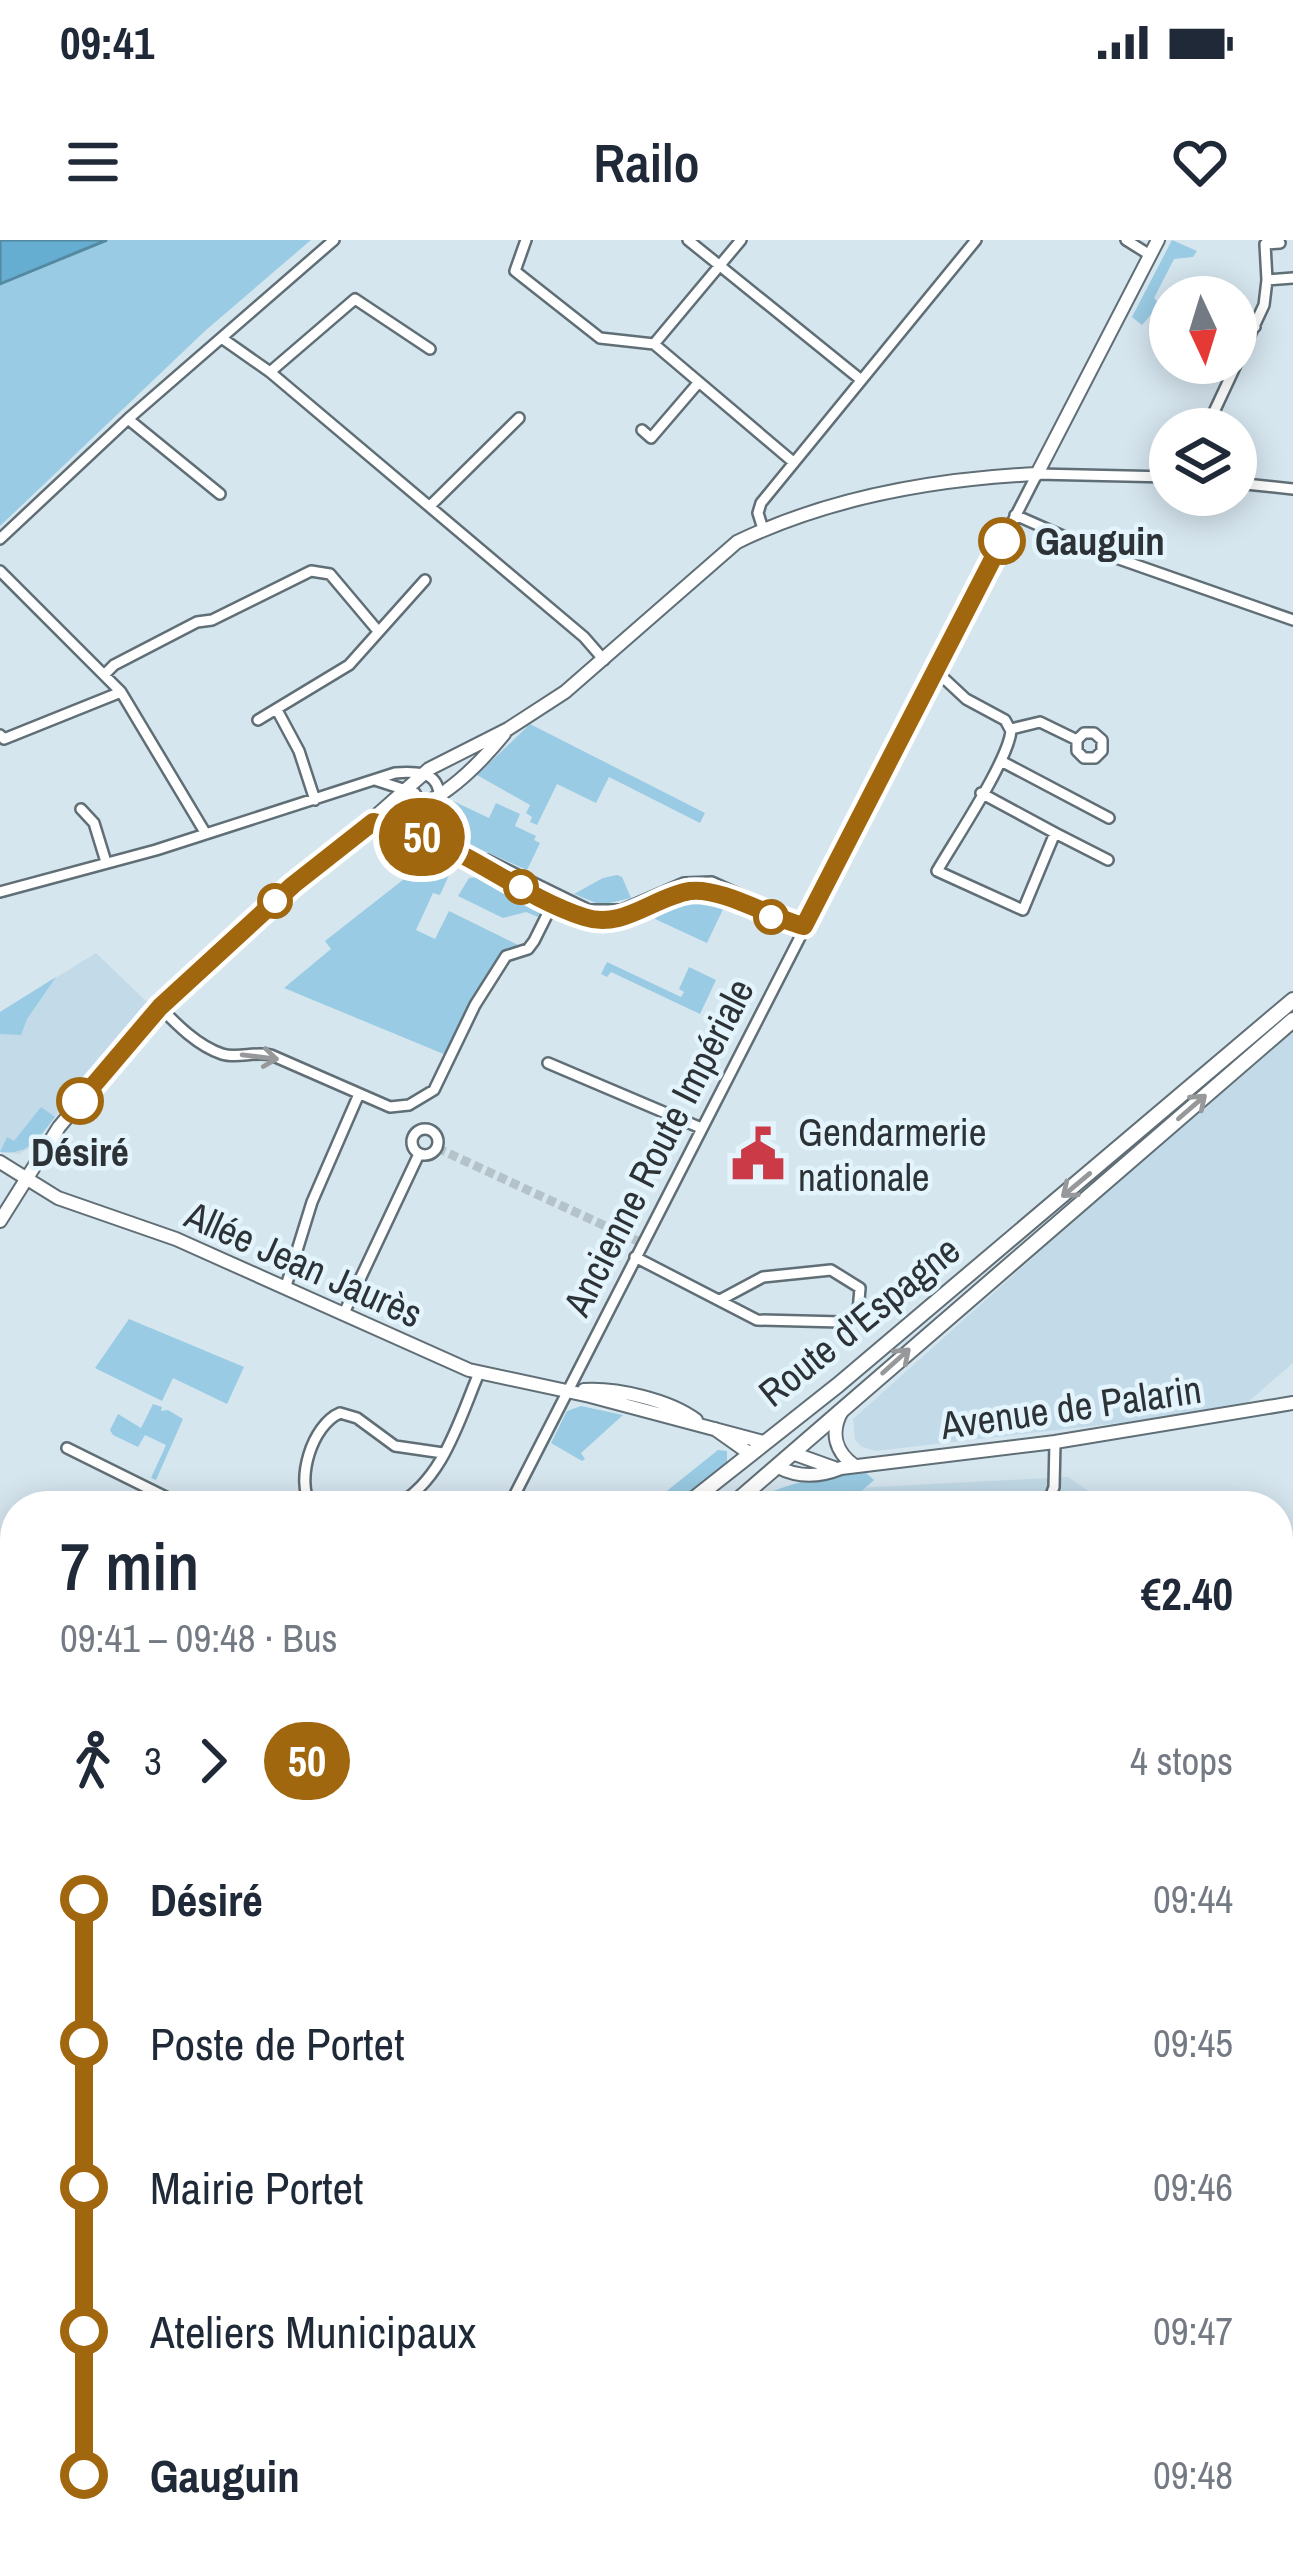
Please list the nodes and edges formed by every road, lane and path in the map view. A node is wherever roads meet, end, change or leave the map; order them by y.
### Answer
1 (334, 240) edge
2 (526, 240) edge
3 (688, 240) edge
4 (741, 240) edge
5 (976, 240) edge
6 (1126, 240) edge
7 (1158, 240) edge
8 (1280, 243) edge
9 (1150, 255) junction
10 (719, 265) junction
11 (1293, 278) edge
12 (1267, 280) junction
13 (1257, 322) edge
14 (223, 339) junction
15 (654, 344) junction
16 (430, 349) dead end
17 (270, 372) junction
18 (860, 379) junction
19 (699, 382) junction
20 (518, 418) dead end
21 (128, 419) junction
22 (642, 430) dead end
23 (792, 461) junction
24 (1037, 474) junction
25 (1149, 477) edge
26 (1257, 485) edge
27 (1293, 489) edge
28 (220, 494) dead end
29 (430, 506) junction
30 (1015, 515) junction
31 (763, 529) junction
32 (0, 539) edge
33 (0, 571) edge
34 (425, 580) dead end
35 (1293, 620) edge
36 (378, 631) junction
37 (604, 661) junction
38 (936, 671) junction
39 (104, 675) junction
40 (121, 692) junction
41 (277, 710) junction
42 (257, 720) dead end
43 (508, 729) junction
44 (1010, 729) junction
45 (0, 735) edge
46 (1076, 740) dead end
47 (1001, 761) junction
48 (423, 774) junction
49 (375, 780) junction
50 (408, 789) junction
51 (981, 793) junction
52 (442, 794) junction
53 (315, 800) junction
54 (424, 808) junction
55 (81, 809) dead end
56 (1109, 818) dead end
57 (373, 822) junction
58 (1055, 833) junction
59 (206, 834) junction
60 (445, 848) junction
61 (467, 858) junction
62 (1108, 860) dead end
63 (106, 862) junction
64 (0, 892) edge
65 (555, 898) junction
66 (804, 926) junction
67 (1293, 1000) edge
68 (160, 1007) junction
69 (1293, 1020) edge
70 (548, 1063) dead end
71 (359, 1094) junction
72 (701, 1128) junction
73 (419, 1154) dead end
74 (0, 1162) edge
75 (26, 1175) junction
76 (0, 1221) edge
77 (634, 1257) junction
78 (286, 1286) junction
79 (720, 1300) junction
80 (344, 1313) junction
81 (479, 1373) junction
82 (565, 1394) junction
83 (1293, 1403) edge
84 (846, 1407) junction
85 (715, 1428) junction
86 (763, 1442) junction
87 (1054, 1442) junction
88 (67, 1448) dead end
89 (443, 1453) junction
90 (748, 1454) junction
91 (795, 1454) junction
92 (856, 1466) junction
93 (778, 1467) junction
94 (841, 1468) junction
95 (154, 1491) edge
96 (304, 1491) edge
97 (417, 1491) edge
98 (516, 1491) edge
99 (703, 1491) edge
100 (749, 1491) edge
101 (1053, 1491) edge

1 - 14 street
2 - 15 street
3 - 10 street
4 - 10 street
5 - 18 street
6 - 9 street
7 - 9 street, Ancienne Route Impériale
8 - 12 street
9 - 24 street, Ancienne Route Impériale
10 - 15 street
10 - 18 street
11 - 12 street
12 - 13 street
14 - 17 street
14 - 21 street
15 - 19 street
16 - 17 street
17 - 29 street
18 - 23 street
19 - 22 street
19 - 23 street
20 - 29 street
21 - 28 street
21 - 32 street
23 - 31 street
24 - 25 street
24 - 30 street, Ancienne Route Impériale
24 - 31 street
26 - 27 street
29 - 37 street
30 - 35 street
30 - 38 street, Ancienne Route Impériale
31 - 37 street
33 - 39 street
34 - 36 street
36 - 39 street
36 - 41 street
37 - 43 street
38 - 44 street
38 - 66 street, Ancienne Route Impériale
39 - 40 street
40 - 45 street
40 - 59 street
41 - 42 street
41 - 53 street
43 - 48 street
43 - 52 street
44 - 46 street
44 - 47 street
47 - 51 street
47 - 56 street
48 - 49 street
48 - 50 street
48 - 52 street
49 - 50 street
49 - 53 street
50 - 54 street
50 - 57 street
51 - 58 street
51 - 58 street
52 - 54 street
52 - 61 street
53 - 59 street
54 - 57 street
54 - 60 street
55 - 63 street
57 - 60 street
57 - 68 street
58 - 62 street
59 - 63 street
60 - 61 street
61 - 65 street
63 - 64 street
65 - 66 street
65 - 71 street
66 - 72 street, Ancienne Route Impériale
67 -> 86 main road, Route d'Espagne
68 -> 71 street
68 - 75 street
84 -> 69 main road, Route d'Espagne
70 - 72 street
71 - 78 street
72 - 77 street, Ancienne Route Impériale
73 - 80 street
74 - 75 street, Allée Jean Jaurès
75 - 76 street
75 - 78 street, Allée Jean Jaurès
77 - 79 street
77 - 82 street, Ancienne Route Impériale
78 - 80 street, Allée Jean Jaurès
79 - 79 street
80 - 81 street, Allée Jean Jaurès
81 - 82 street, Allée Jean Jaurès
81 - 89 street
82 - 85 street, Allée Jean Jaurès
82 - 98 street, Ancienne Route Impériale
83 - 87 street, Avenue de Palarin
84 - 91 main road, Route d'Espagne
84 - 92 street
85 - 86 street, Allée Jean Jaurès
85 - 90 street, Allée Jean Jaurès
86 - 90 main road, Route d'Espagne
86 - 91 main road
87 - 92 street, Avenue de Palarin
87 - 101 street
88 - 95 street
89 - 96 street
89 - 97 street
90 - 93 main road
90 - 99 main road, Route d'Espagne
91 - 93 main road, Route d'Espagne
91 - 94 street, Avenue de Palarin
92 - 94 street, Avenue de Palarin
93 - 94 street, Avenue de Palarin
93 - 100 main road, Route d'Espagne

